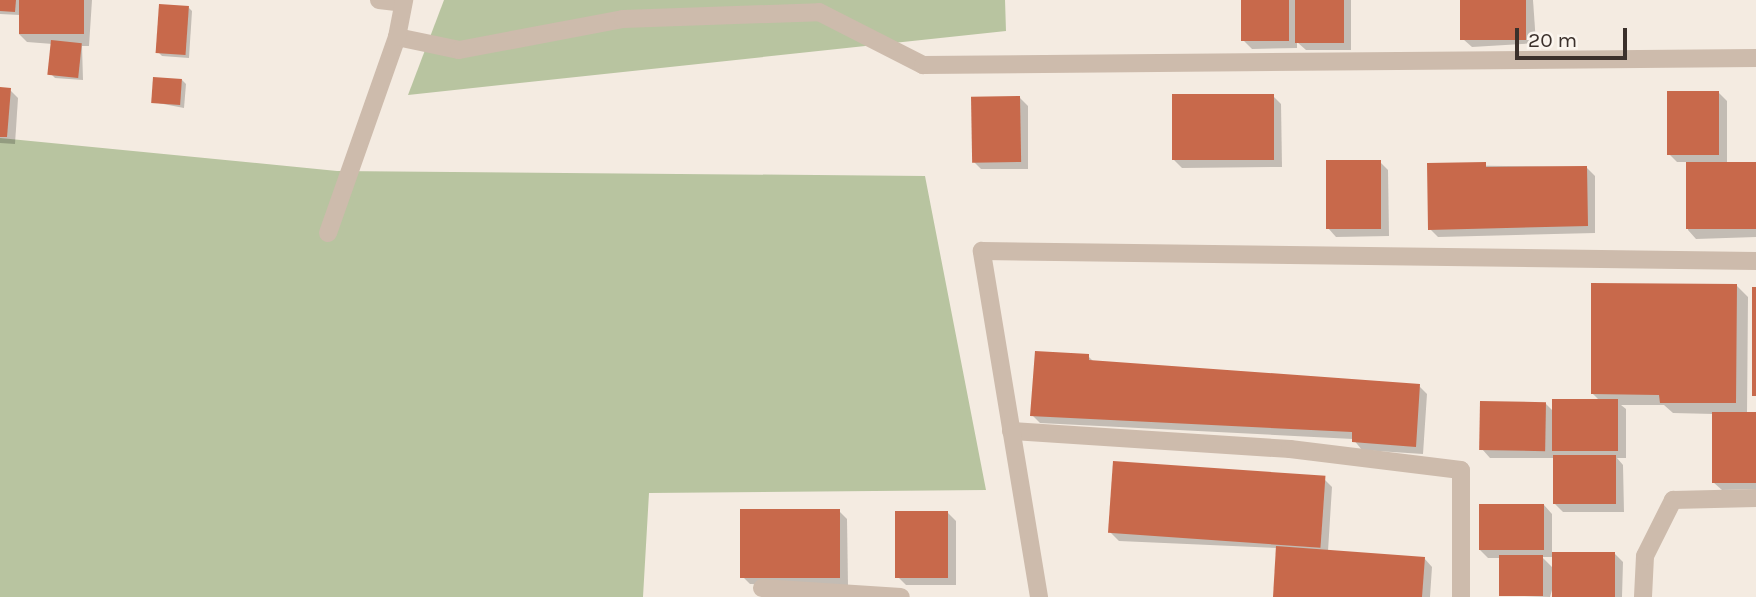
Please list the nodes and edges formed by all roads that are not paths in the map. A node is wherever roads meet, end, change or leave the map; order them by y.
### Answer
1 (379, 0) edge
2 (404, 1) edge
3 (824, 6) edge
4 (397, 37) junction
5 (1756, 58) edge
6 (328, 233) dead end
7 (1756, 261) edge
8 (1011, 431) junction
9 (1756, 498) edge
10 (762, 588) dead end
11 (901, 597) edge
12 (1039, 597) edge
13 (1461, 597) edge
14 (1643, 597) edge

1 - 2 street
2 - 4 street
3 - 4 street
3 - 5 street
4 - 6 street
7 - 8 street
8 - 12 street
8 - 13 street
9 - 14 street
10 - 11 street

